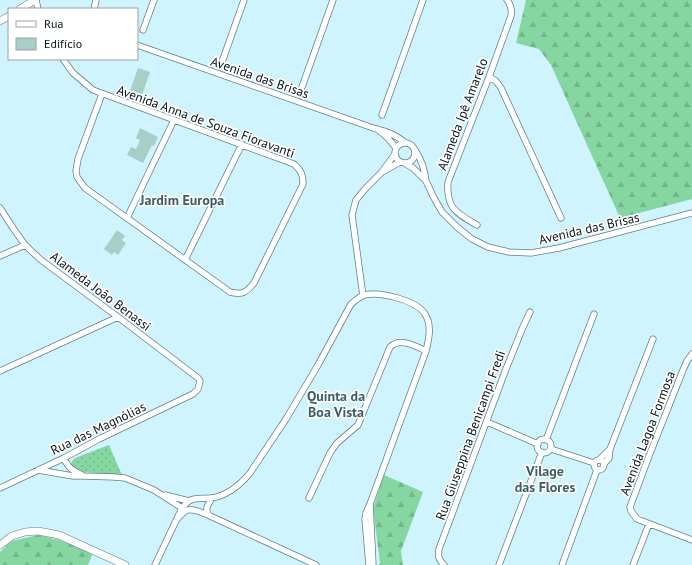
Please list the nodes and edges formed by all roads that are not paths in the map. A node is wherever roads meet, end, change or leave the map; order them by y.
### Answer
1 (35, 0) edge
2 (154, 0) edge
3 (244, 0) edge
4 (333, 0) edge
5 (423, 0) edge
6 (508, 1) edge
7 (22, 8) edge
8 (143, 30) dead end
9 (138, 45) edge
10 (64, 60) edge
11 (222, 62) dead end
12 (489, 77) junction
13 (302, 87) dead end
14 (102, 94) junction
15 (382, 115) dead end
16 (174, 120) junction
17 (376, 129) junction
18 (406, 143) junction
19 (242, 144) junction
20 (414, 148) junction
21 (395, 151) junction
22 (402, 162) junction
23 (381, 173) junction
24 (426, 182) junction
25 (0, 208) edge
26 (692, 214) edge
27 (127, 218) junction
28 (561, 218) dead end
29 (477, 225) dead end
30 (25, 245) junction
31 (0, 256) edge
32 (185, 260) junction
33 (363, 296) junction
34 (530, 312) dead end
35 (594, 314) dead end
36 (118, 317) junction
37 (653, 339) dead end
38 (426, 351) junction
39 (692, 354) edge
40 (0, 371) edge
41 (200, 381) joint
42 (486, 422) junction
43 (546, 440) junction
44 (538, 444) junction
45 (550, 449) junction
46 (542, 452) junction
47 (64, 458) junction
48 (599, 462) junction
49 (37, 470) junction
50 (597, 470) junction
51 (82, 476) junction
52 (0, 488) edge
53 (161, 494) junction
54 (212, 498) junction
55 (309, 498) dead end
56 (189, 501) junction
57 (370, 504) junction
58 (182, 508) junction
59 (208, 515) junction
60 (176, 519) junction
61 (649, 524) junction
62 (692, 538) edge
63 (0, 545) edge
64 (125, 565) edge
65 (155, 565) edge
66 (316, 565) edge
67 (369, 565) edge
68 (373, 565) edge
69 (444, 565) edge
70 (499, 565) edge
71 (562, 565) edge
72 (633, 565) edge

1 - 7 street
2 - 8 street
3 - 11 street
4 - 13 street
5 - 15 street
6 - 12 street, Alameda Ipê Amarelo
9 - 17 street, Avenida das Brisas
10 - 14 street, Avenida Anna de Souza Fioravanti
12 - 28 street
12 - 29 street, Alameda Ipê Amarelo
14 - 16 street, Avenida Anna de Souza Fioravanti
14 - 27 street, Avenida Anna de Souza Fioravanti
16 - 19 street, Avenida Anna de Souza Fioravanti
16 - 27 street
17 - 18 street, Avenida das Brisas
17 - 21 street, Avenida das Brisas
18 - 20 street
18 - 21 street
19 - 32 street
19 - 32 street, Avenida Anna de Souza Fioravanti
20 - 22 street
20 - 24 street, Avenida das Brisas
21 - 22 street
21 - 23 street
22 - 23 street
22 - 24 street, Avenida das Brisas
23 - 33 street
24 - 26 street, Avenida das Brisas
25 - 30 street, Alameda João Benassi
27 - 32 street, Avenida Anna de Souza Fioravanti
30 - 31 street
30 - 36 street, Alameda João Benassi
33 - 38 street
33 - 54 street
34 - 42 street, Rua Giuseppina Benicampi Fredi
35 - 43 street
36 - 40 street
36 - 41 street, Alameda João Benassi
37 - 48 street
38 - 55 street
38 - 57 street
39 - 61 street, Avenida Lagoa Formosa
41 - 47 street, Rua das Magnólias
42 - 44 street
42 - 69 street, Rua Giuseppina Benicampi Fredi
43 - 44 street
43 - 45 street
44 - 46 street
45 - 46 street
45 - 48 street
46 - 70 street
47 - 49 street, Rua das Magnólias
47 - 51 street
48 - 50 street
48 - 50 street
49 - 51 street
49 - 52 street, Rua das Magnólias
50 - 71 street
51 - 53 street
53 - 56 street
53 - 58 street
54 - 56 street
54 - 59 street
56 - 58 street
57 - 67 street
57 - 68 street
58 - 60 street
59 - 60 street
59 - 66 street
60 - 65 street
61 - 62 street
61 - 72 street
63 - 64 street

